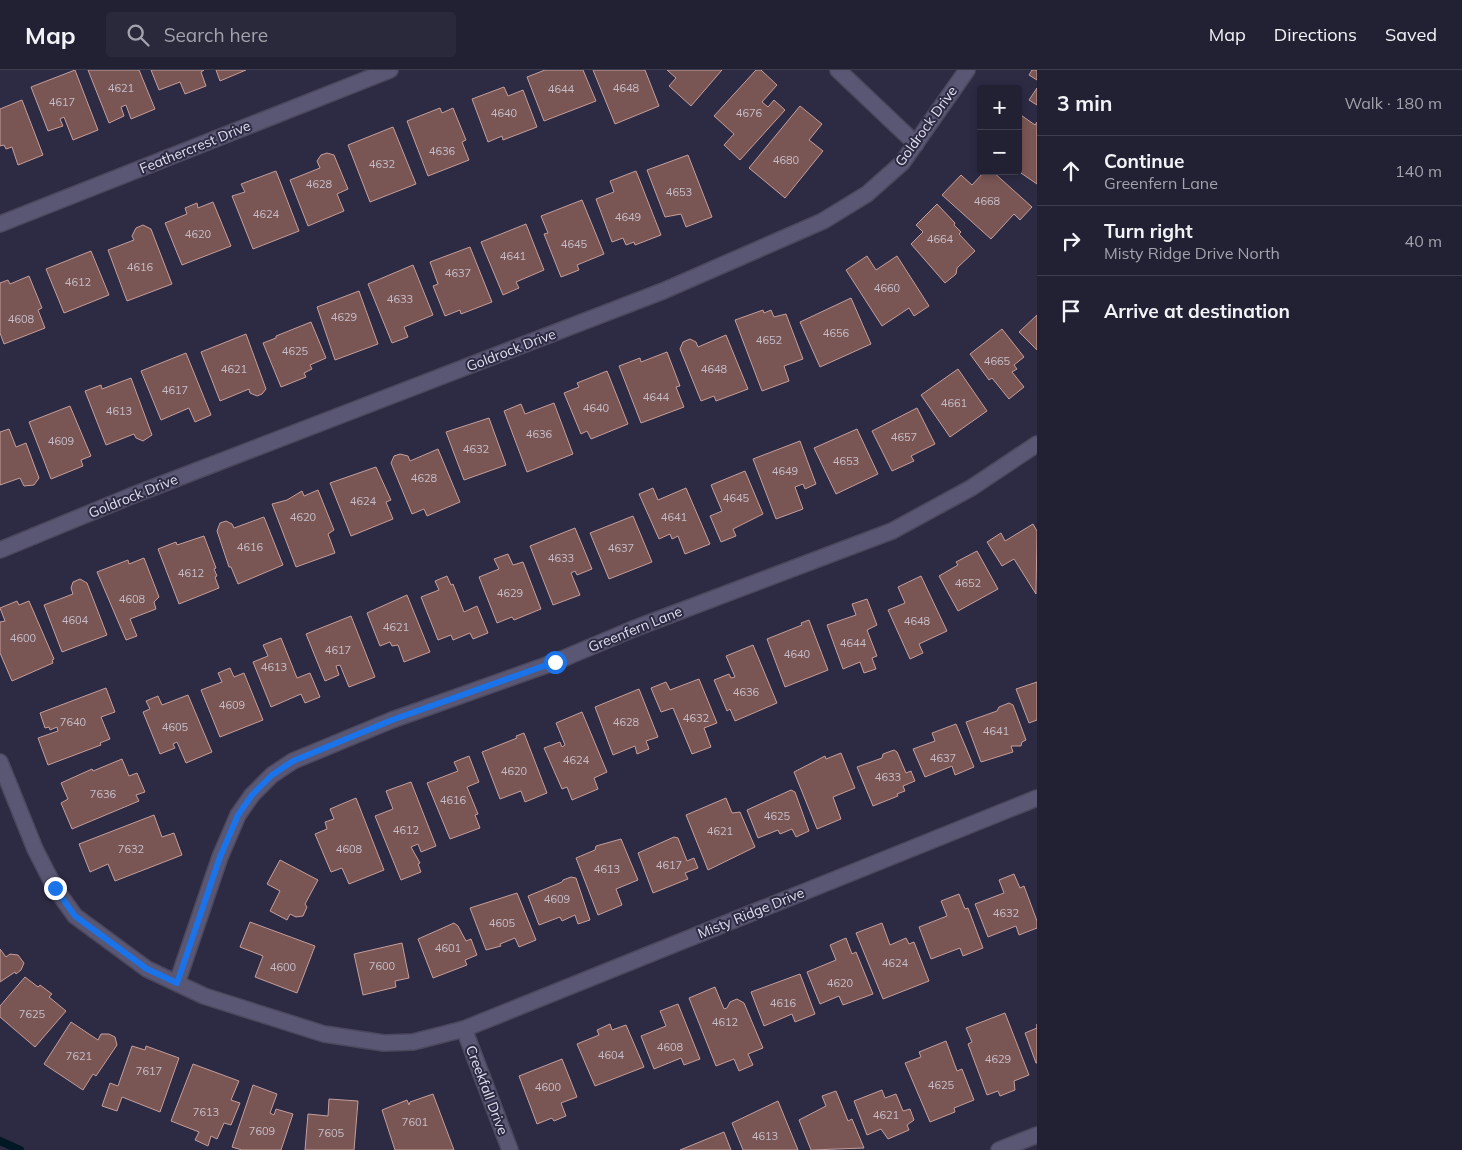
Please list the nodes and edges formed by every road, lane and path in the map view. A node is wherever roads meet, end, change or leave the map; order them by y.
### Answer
1 (390, 70) edge
2 (838, 70) edge
3 (966, 70) edge
4 (916, 144) junction
5 (0, 224) edge
6 (1037, 444) edge
7 (0, 550) edge
8 (0, 762) edge
9 (1037, 798) edge
10 (177, 983) junction
11 (464, 1029) junction
12 (1037, 1135) edge
13 (510, 1150) edge
14 (999, 1150) edge

1 - 5 street, Feathercrest Drive
2 - 4 street
3 - 4 street, Goldrock Drive
4 - 7 street, Goldrock Drive
6 - 10 street, Greenfern Lane
8 - 10 street, Misty Ridge Drive
9 - 11 street, Misty Ridge Drive
10 - 11 street, Misty Ridge Drive
11 - 13 street, Creekfall Drive
12 - 14 street

